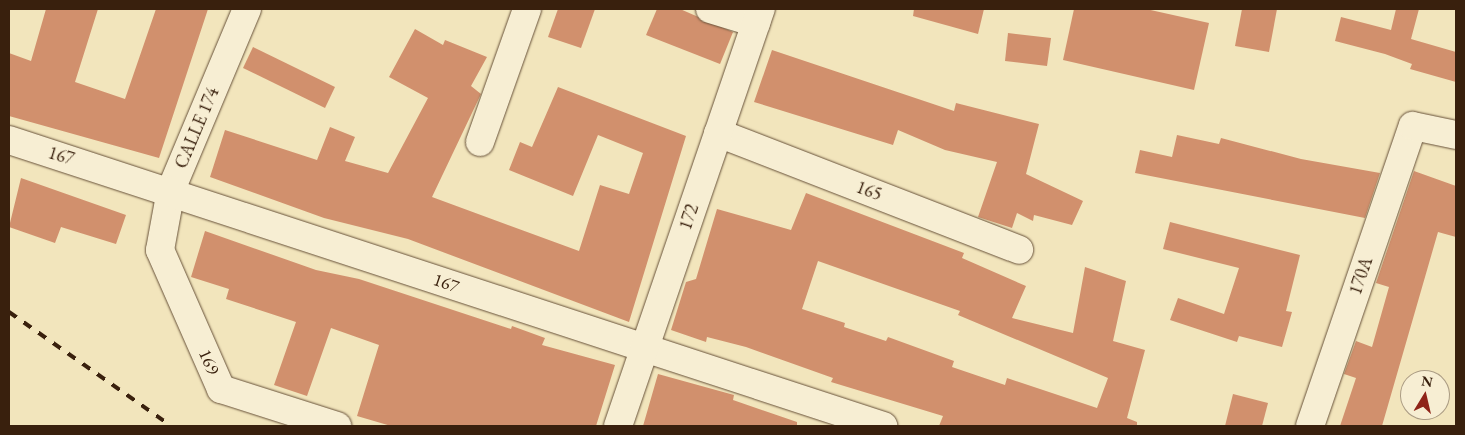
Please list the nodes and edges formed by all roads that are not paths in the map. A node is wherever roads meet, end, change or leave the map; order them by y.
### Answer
1 (247, 9) edge
2 (527, 9) edge
3 (710, 9) edge
4 (758, 16) edge
5 (718, 133) junction
6 (1456, 135) edge
7 (9, 140) edge
8 (480, 142) dead end
9 (171, 190) junction
10 (160, 250) joint
11 (1019, 250) dead end
12 (644, 350) junction
13 (338, 426) edge
14 (618, 426) edge
15 (883, 426) edge
16 (1310, 426) edge

1 - 9 street, CALLE 174
2 - 8 street
3 - 4 street
4 - 5 street, 172
5 - 11 street, 165
5 - 12 street, 172
6 - 16 street, 170A
7 - 9 street, 167
9 - 10 street, CALLE 174
9 - 12 street, 167
10 - 13 street, 169
12 - 14 street, 172
12 - 15 street, 167

